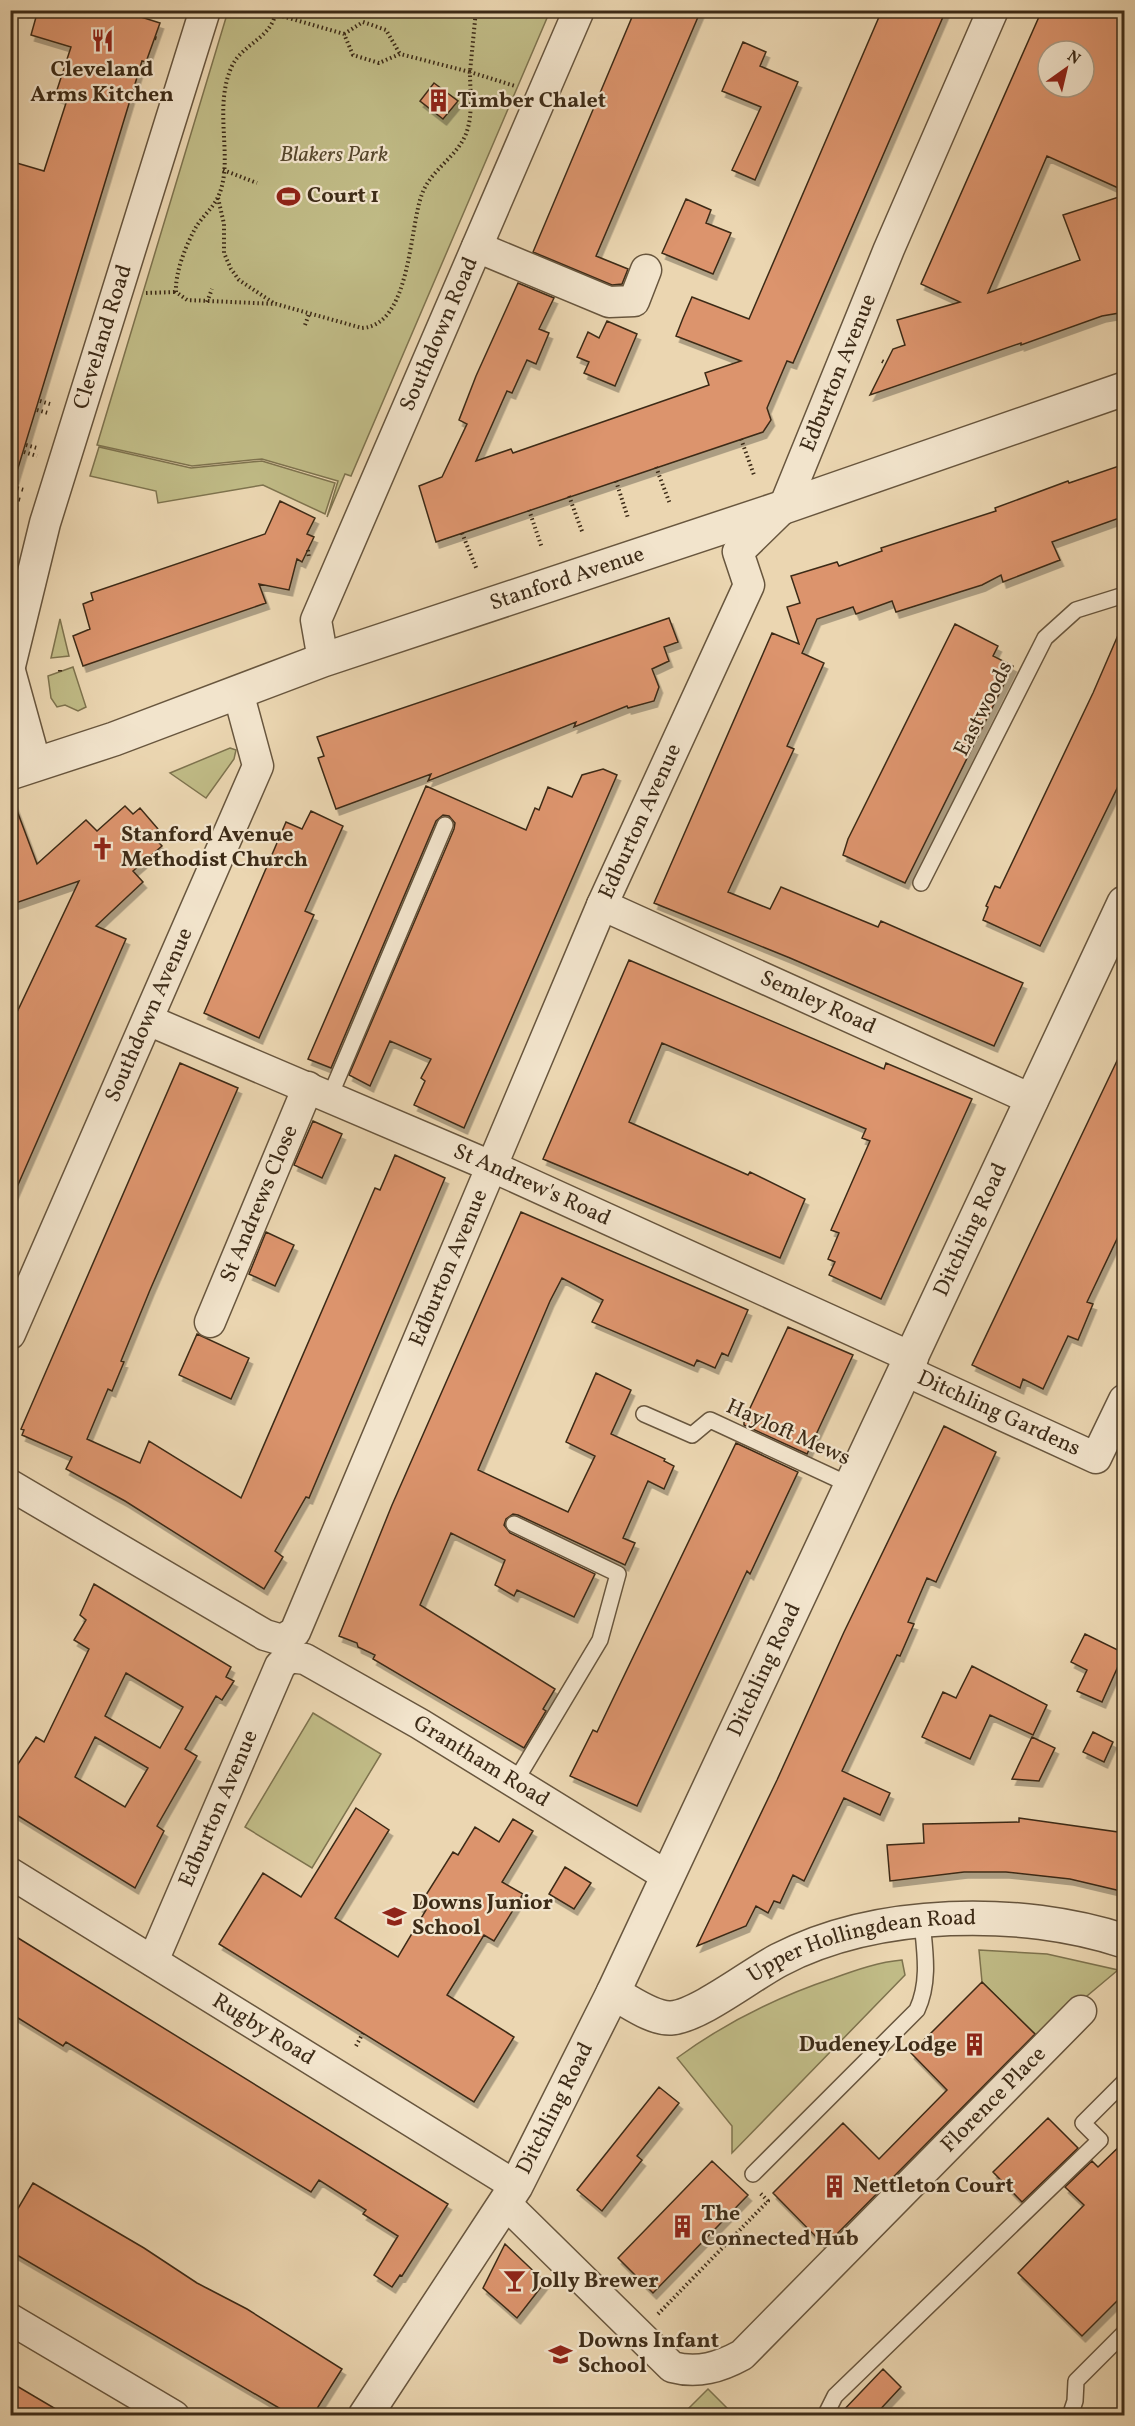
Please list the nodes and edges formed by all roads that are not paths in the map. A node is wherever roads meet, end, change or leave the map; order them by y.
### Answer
1 (206, 10) edge
2 (579, 10) edge
3 (993, 10) edge
4 (477, 247) junction
5 (646, 270) dead end
6 (1125, 389) edge
7 (784, 507) junction
8 (1125, 595) edge
9 (323, 660) junction
10 (10, 666) edge
11 (10, 670) edge
12 (238, 692) junction
13 (23, 769) edge
14 (445, 825) dead end
15 (921, 883) dead end
16 (1125, 903) edge
17 (602, 905) junction
18 (148, 1020) junction
19 (319, 1091) junction
20 (1033, 1100) junction
21 (493, 1167) junction
22 (210, 1322) dead end
23 (10, 1334) edge
24 (909, 1364) junction
25 (1125, 1400) edge
26 (644, 1414) dead end
27 (10, 1485) edge
28 (850, 1485) junction
29 (514, 1524) dead end
30 (286, 1648) junction
31 (515, 1782) junction
32 (10, 1873) edge
33 (667, 1876) junction
34 (921, 1922) junction
35 (1125, 1941) edge
36 (153, 1962) junction
37 (613, 1993) junction
38 (1081, 2012) dead end
39 (1125, 2082) edge
40 (753, 2174) road end
41 (511, 2195) junction
42 (10, 2319) edge
43 (1125, 2333) edge
44 (174, 2415) edge
45 (365, 2415) edge
46 (825, 2415) edge
47 (1070, 2415) edge

1 - 10 street, Cleveland Road
2 - 4 street, Southdown Road
3 - 7 street, Edburton Avenue
4 - 5 street
4 - 9 street, Southdown Road
6 - 7 street, Stanford Avenue
7 - 9 street, Stanford Avenue
7 - 17 street, Edburton Avenue
8 - 15 lane, Eastwoods
9 - 12 street, Stanford Avenue
11 - 13 street
12 - 13 street, Stanford Avenue
12 - 18 street, Southdown Avenue
14 - 19 lane
16 - 20 street, Ditchling Road
17 - 20 street, Semley Road
17 - 21 street, Edburton Avenue
18 - 19 street, St Andrew's Road
18 - 23 street, Southdown Avenue
19 - 21 street, St Andrew's Road
19 - 22 street, St Andrews Close
20 - 24 street, Ditchling Road
21 - 24 street, St Andrew's Road
21 - 30 street, Edburton Avenue
24 - 25 street, Ditchling Gardens
24 - 28 street, Ditchling Road
26 - 28 lane, Hayloft Mews
27 - 30 street, Grantham Road
28 - 33 street, Ditchling Road
29 - 31 lane
30 - 31 street, Grantham Road
30 - 36 street, Edburton Avenue
31 - 33 street, Grantham Road
32 - 36 street, Rugby Road
33 - 37 street, Ditchling Road
34 - 35 street, Upper Hollingdean Road
34 - 37 street, Upper Hollingdean Road
34 - 40 lane
36 - 41 street, Rugby Road
37 - 41 street, Ditchling Road
38 - 41 street, Florence Place
39 - 46 lane
41 - 45 street, Ditchling Road
42 - 44 street
43 - 47 lane

